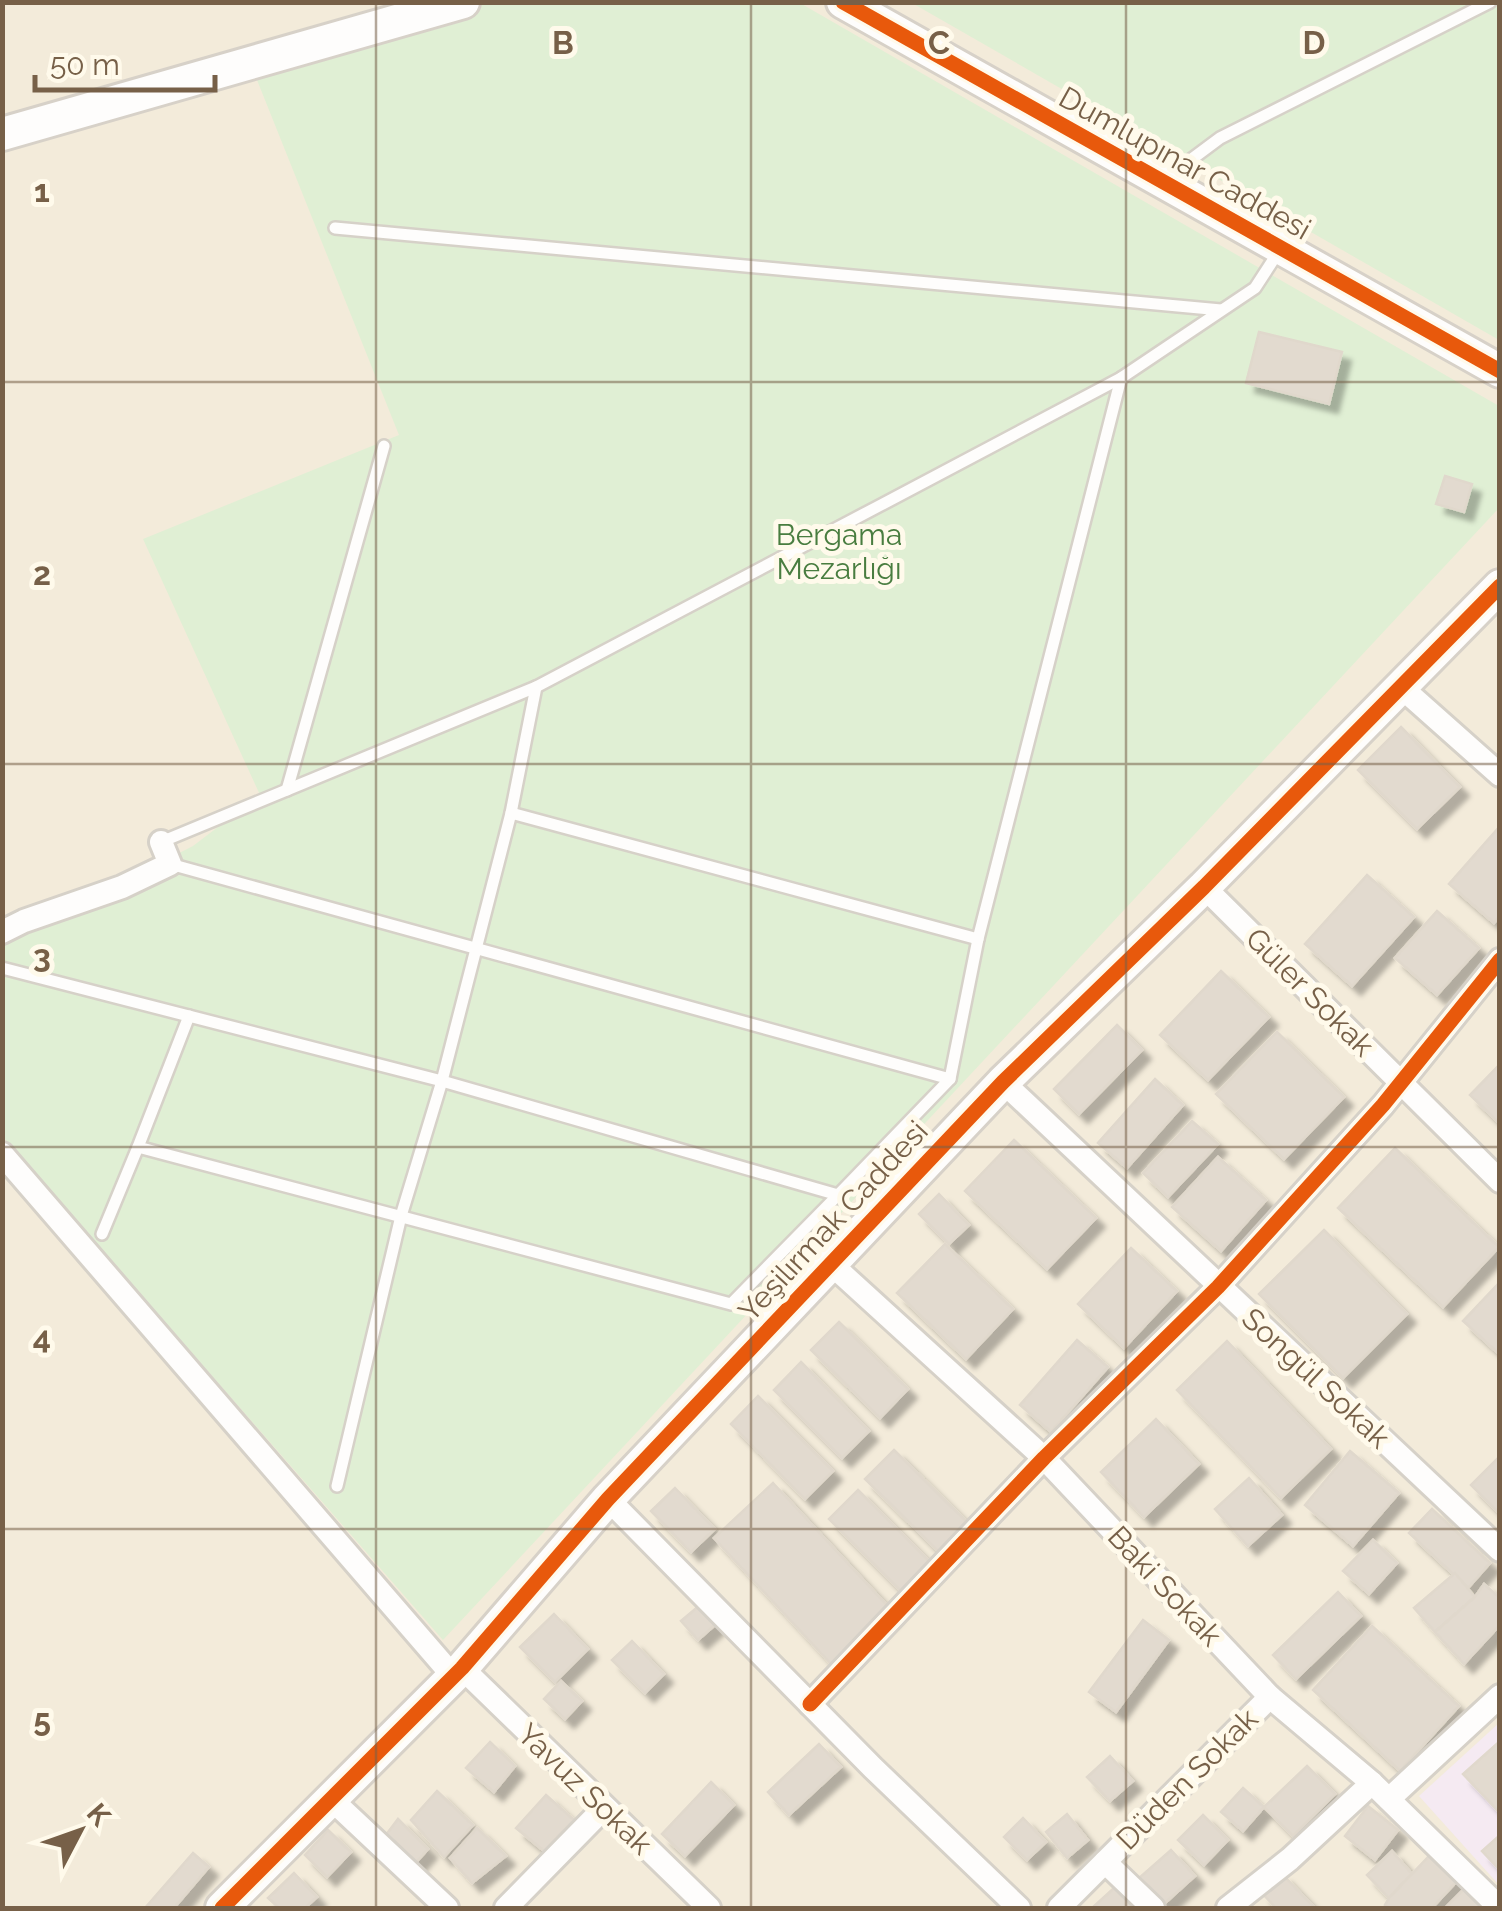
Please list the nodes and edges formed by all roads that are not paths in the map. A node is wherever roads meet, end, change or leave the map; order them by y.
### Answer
1 (463, 2) edge
2 (843, 2) edge
3 (1490, 2) edge
4 (2, 134) edge
5 (1162, 181) junction
6 (335, 228) dead end
7 (1281, 248) junction
8 (1221, 310) junction
9 (1500, 370) edge
10 (1121, 378) junction
11 (384, 446) dead end
12 (1499, 587) edge
13 (536, 687) junction
14 (1401, 687) junction
15 (1500, 775) edge
16 (287, 790) junction
17 (511, 813) junction
18 (165, 853) junction
19 (1204, 887) junction
20 (2, 932) edge
21 (978, 939) junction
22 (474, 950) junction
23 (1500, 960) edge
24 (2, 968) edge
25 (189, 1016) junction
26 (950, 1079) junction
27 (442, 1081) junction
28 (1400, 1081) junction
29 (1003, 1082) junction
30 (138, 1147) junction
31 (2, 1154) edge
32 (1500, 1181) edge
33 (838, 1195) junction
34 (401, 1216) junction
35 (102, 1234) dead end
36 (830, 1262) junction
37 (1218, 1287) junction
38 (1044, 1458) junction
39 (337, 1486) dead end
40 (608, 1499) junction
41 (1500, 1550) edge
42 (457, 1672) junction
43 (1270, 1696) junction
44 (1500, 1696) edge
45 (810, 1704) junction
46 (1380, 1791) junction
47 (330, 1800) junction
48 (604, 1808) junction
49 (1104, 1862) junction
50 (222, 1908) edge
51 (447, 1908) edge
52 (506, 1908) edge
53 (709, 1908) edge
54 (1019, 1908) edge
55 (1059, 1908) edge
56 (1152, 1908) edge
57 (1228, 1908) edge
58 (1500, 1908) edge

1 - 4 street
2 - 5 street, Dumlupınar Caddesi
3 - 5 lane
5 - 7 street, Dumlupınar Caddesi
6 - 8 lane
7 - 8 lane
7 - 9 street, Dumlupınar Caddesi
8 - 10 lane
10 - 13 lane
10 - 21 lane
11 - 16 lane
12 - 14 street, Yeşilırmak Caddesi
13 - 16 lane
13 - 17 lane
14 - 15 street
14 - 19 street, Yeşilırmak Caddesi
16 - 18 lane
17 - 21 lane
17 - 22 lane
18 - 20 street
18 - 22 lane
19 - 28 street, Güler Sokak
19 - 29 street, Yeşilırmak Caddesi
21 - 26 lane
22 - 26 lane
22 - 27 lane
23 - 28 street
24 - 25 lane
25 - 27 lane
25 - 30 lane
26 - 33 lane
27 - 33 lane
27 - 34 lane
28 - 32 street, Güler Sokak
28 - 37 street
29 - 36 street, Yeşilırmak Caddesi
29 - 37 street, Songül Sokak
30 - 34 lane
30 - 35 lane
31 - 42 street, Yavuz Sokak
33 - 34 lane
34 - 39 lane
36 - 38 street, Baki Sokak
36 - 40 street, Yeşilırmak Caddesi
37 - 38 street
37 - 41 street, Songül Sokak
38 - 43 street, Baki Sokak
38 - 45 street
40 - 42 street, Yeşilırmak Caddesi
40 - 45 street
42 - 47 street, Yeşilırmak Caddesi
42 - 48 street, Yavuz Sokak
43 - 46 street, Baki Sokak
43 - 49 street, Düden Sokak
44 - 46 street
45 - 54 street
46 - 57 street
46 - 58 street, Baki Sokak
47 - 50 street, Yeşilırmak Caddesi
47 - 51 street
48 - 52 street
48 - 53 street, Yavuz Sokak
49 - 55 street, Düden Sokak
49 - 56 street

